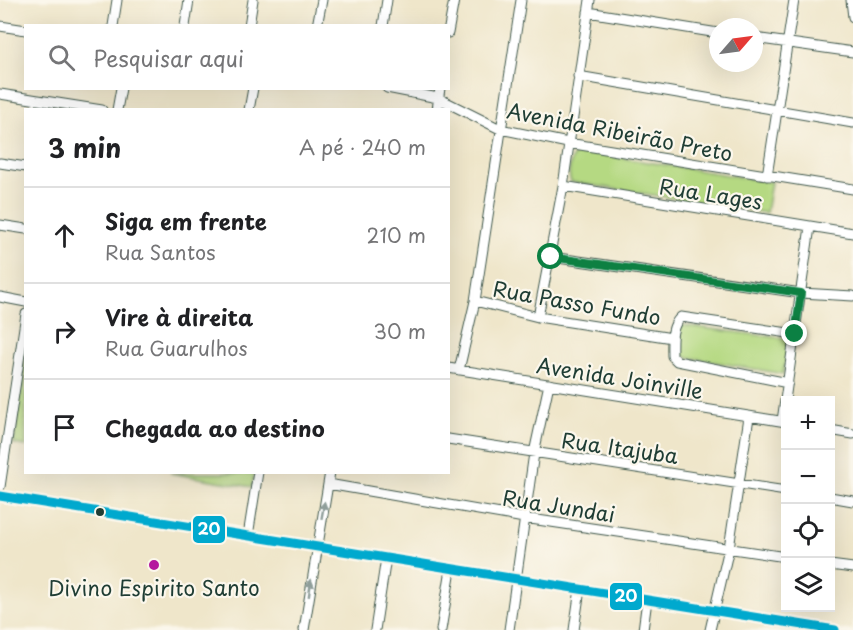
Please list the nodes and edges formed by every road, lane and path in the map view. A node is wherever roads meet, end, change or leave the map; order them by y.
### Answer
1 (117, 0) edge
2 (189, 0) edge
3 (253, 0) edge
4 (322, 0) edge
5 (387, 0) edge
6 (454, 0) edge
7 (521, 0) edge
8 (590, 0) edge
9 (794, 0) edge
10 (850, 0) edge
11 (588, 12) junction
12 (853, 17) edge
13 (113, 24) edge
14 (185, 24) edge
15 (249, 24) edge
16 (317, 24) edge
17 (383, 24) edge
18 (450, 24) edge
19 (0, 26) edge
20 (24, 30) edge
21 (709, 32) edge
22 (763, 39) edge
23 (787, 43) junction
24 (853, 52) edge
25 (578, 76) junction
26 (121, 90) edge
27 (253, 90) edge
28 (408, 90) edge
29 (439, 93) edge
30 (0, 94) edge
31 (89, 108) edge
32 (117, 108) edge
33 (249, 108) edge
34 (436, 108) edge
35 (777, 109) junction
36 (853, 123) edge
37 (500, 129) junction
38 (568, 143) junction
39 (0, 163) edge
40 (24, 167) edge
41 (767, 176) junction
42 (563, 186) junction
43 (853, 189) edge
44 (0, 225) edge
45 (810, 227) junction
46 (24, 229) edge
47 (853, 233) edge
48 (551, 257) junction
49 (801, 293) junction
50 (853, 296) edge
51 (0, 297) edge
52 (475, 301) junction
53 (24, 302) edge
54 (538, 317) junction
55 (24, 327) edge
56 (795, 334) junction
57 (672, 338) junction
58 (450, 368) edge
59 (459, 370) junction
60 (788, 383) junction
61 (549, 384) junction
62 (787, 396) edge
63 (749, 417) junction
64 (781, 422) edge
65 (835, 431) edge
66 (853, 434) edge
67 (450, 439) edge
68 (534, 453) junction
69 (258, 474) edge
70 (330, 474) edge
71 (738, 483) junction
72 (328, 484) junction
73 (0, 487) edge
74 (781, 489) edge
75 (0, 496) edge
76 (835, 498) edge
77 (853, 501) edge
78 (524, 518) junction
79 (248, 536) junction
80 (316, 547) junction
81 (729, 548) junction
82 (781, 556) edge
83 (386, 558) junction
84 (835, 566) edge
85 (451, 568) junction
86 (853, 568) edge
87 (516, 579) junction
88 (580, 589) junction
89 (647, 600) junction
90 (713, 610) junction
91 (775, 625) edge
92 (304, 630) edge
93 (375, 630) edge
94 (441, 630) edge
95 (509, 630) edge
96 (574, 630) edge
97 (643, 630) edge
98 (710, 630) edge
99 (836, 630) edge

1 - 13 street
2 - 14 street
3 - 15 street
4 - 16 street
5 - 17 street
6 - 18 street
7 - 37 street
8 - 11 street
9 - 23 street
10 - 12 street
11 - 21 street
11 - 25 street
19 - 20 street
22 - 23 street
23 - 24 street
23 - 35 street
25 - 35 street
25 - 38 street
26 - 32 street
27 - 33 street
28 - 29 street, Avenida Ribeirão Preto
29 - 34 street
29 - 37 street, Avenida Ribeirão Preto
30 - 31 street
35 - 36 street
35 - 41 street
37 - 38 street, Avenida Ribeirão Preto
37 - 52 street
38 - 41 street, Avenida Ribeirão Preto
38 - 42 street
39 - 40 street
41 - 43 street, Avenida Ribeirão Preto
42 - 45 street, Rua Lages
42 - 48 street
44 - 46 street
45 - 47 street, Rua Lages
45 - 49 street
48 - 49 street
48 - 54 street
49 - 50 street
49 - 56 street
51 - 53 street
52 - 54 street, Rua Passo Fundo
52 - 59 street
54 - 57 street, Rua Passo Fundo
55 - 73 street
56 - 57 street
56 - 60 street
57 - 60 street
58 - 59 street, Avenida Joinville
59 - 61 street, Avenida Joinville
60 - 62 street
61 - 63 street, Avenida Joinville
61 - 68 street
63 - 64 street, Avenida Joinville
63 - 71 street
65 - 66 street
67 - 68 street, Rua Itajuba
68 - 71 street, Rua Itajuba
68 - 78 street
69 - 79 street
70 - 72 street
71 - 74 street, Rua Itajuba
71 - 81 street
72 - 78 street, Rua Jundai
80 -> 72 street
75 - 79 street
76 - 77 street
78 - 81 street, Rua Jundai
78 - 87 street
79 - 80 street
80 - 83 street
92 -> 80 street
81 - 82 street, Rua Jundai
81 - 90 street
83 - 85 street
83 - 93 street
84 - 86 street
85 - 87 street
85 - 94 street
87 - 88 street
87 - 95 street
88 - 89 street
88 - 96 street
89 - 90 street
89 - 97 street
90 - 91 street
90 - 98 street
91 - 99 street

